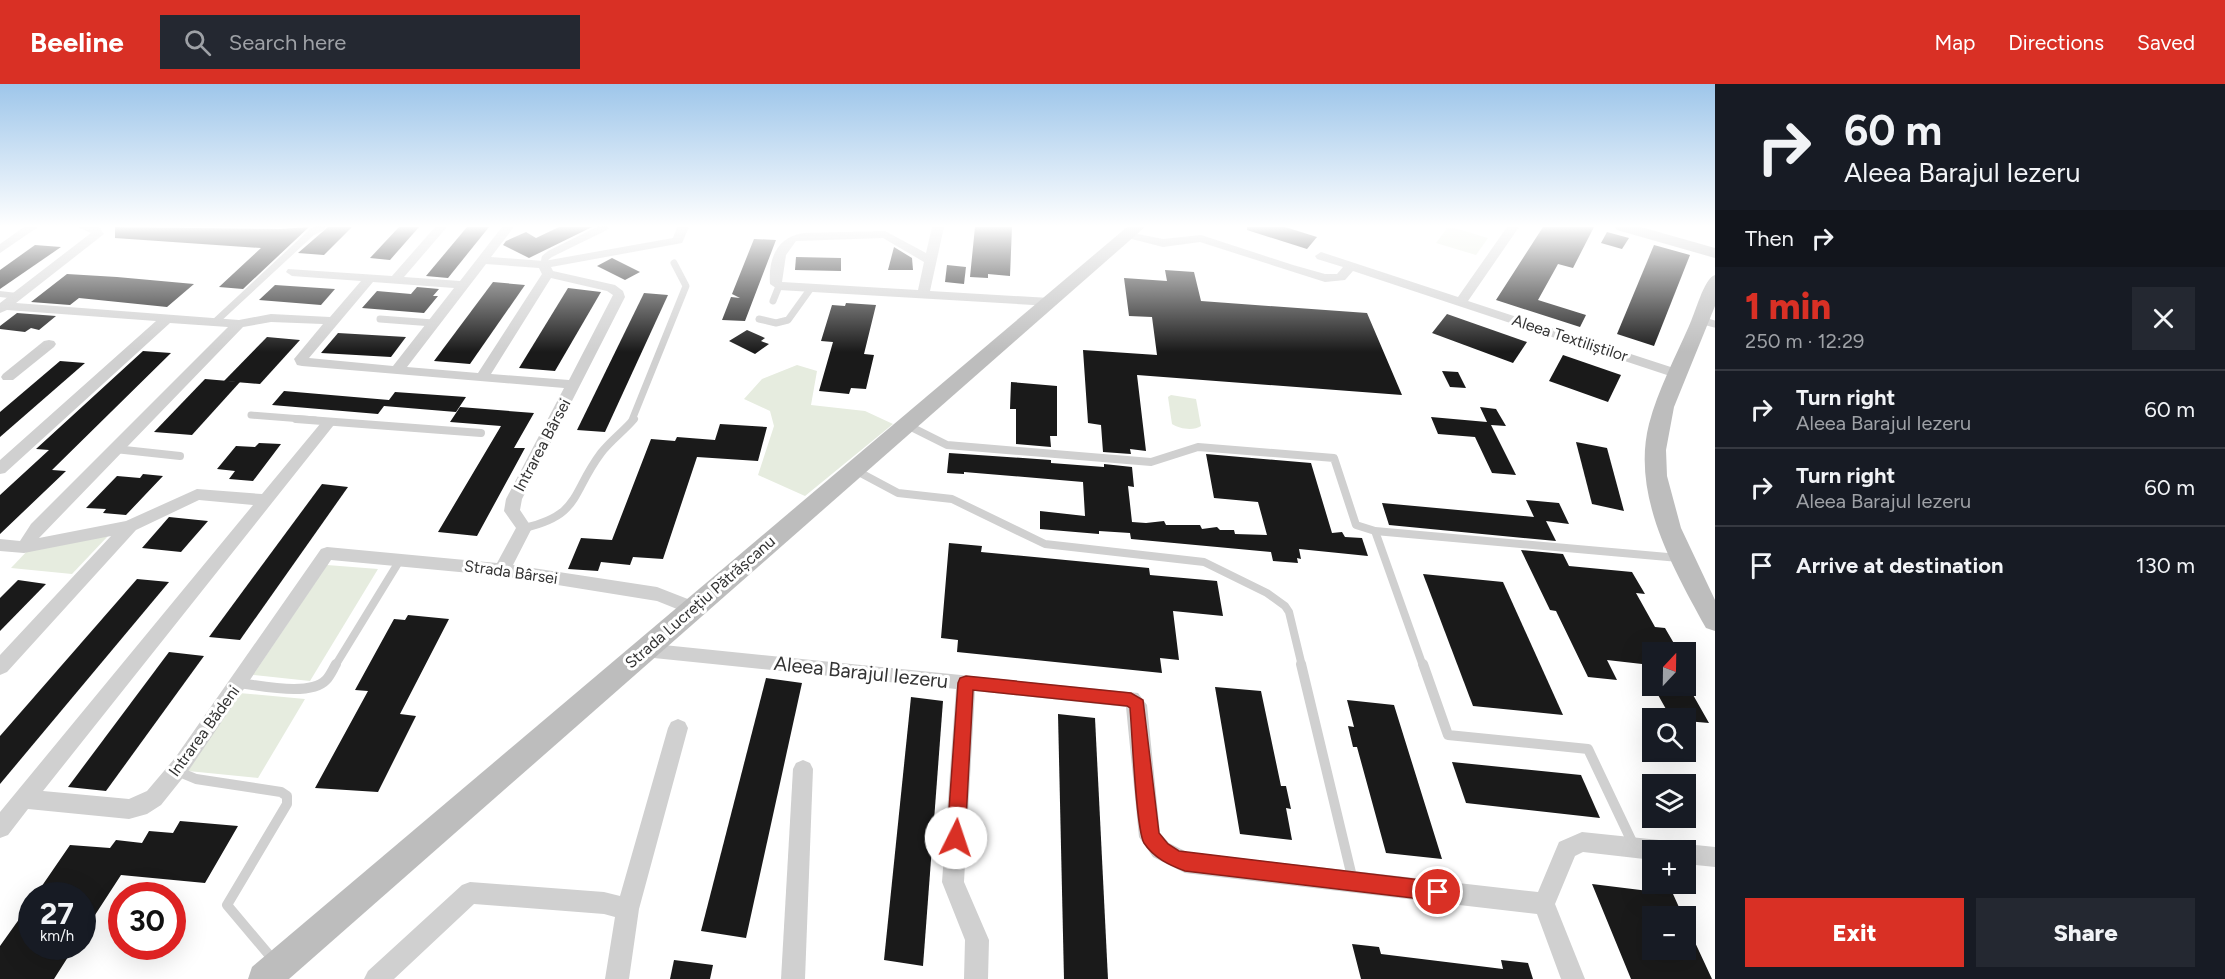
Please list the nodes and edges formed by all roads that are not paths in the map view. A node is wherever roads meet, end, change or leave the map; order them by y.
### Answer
1 (53, 269) edge
2 (272, 269) edge
3 (405, 269) edge
4 (475, 269) edge
5 (546, 269) joint
6 (677, 269) edge
7 (777, 269) edge
8 (928, 269) edge
9 (1089, 269) edge
10 (1292, 269) edge
11 (1348, 269) edge
12 (1359, 269) edge
13 (1484, 269) edge
14 (292, 273) dead end
15 (370, 278) junction
16 (395, 280) junction
17 (1715, 280) edge
18 (462, 285) junction
19 (779, 286) junction
20 (811, 288) junction
21 (923, 294) junction
22 (773, 301) dead end
23 (1050, 302) junction
24 (1461, 302) junction
25 (2, 303) edge
26 (380, 318) dead end
27 (166, 319) junction
28 (759, 319) dead end
29 (332, 321) junction
30 (215, 322) junction
31 (1708, 322) edge
32 (433, 323) junction
33 (239, 324) junction
34 (49, 344) dead end
35 (396, 371) junction
36 (1678, 374) junction
37 (482, 377) junction
38 (3, 379) edge
39 (574, 384) junction
40 (251, 415) dead end
41 (330, 421) junction
42 (907, 425) junction
43 (482, 433) dead end
44 (115, 449) junction
45 (180, 456) dead end
46 (0, 469) edge
47 (855, 470) junction
48 (265, 500) junction
49 (130, 526) junction
50 (524, 528) junction
51 (1375, 531) junction
52 (0, 545) edge
53 (24, 547) junction
54 (327, 554) joint
55 (1682, 558) junction
56 (400, 560) junction
57 (502, 570) junction
58 (692, 608) junction
59 (1715, 621) edge
60 (644, 650) junction
61 (0, 667) edge
62 (238, 683) junction
63 (966, 683) junction
64 (678, 728) dead end
65 (182, 764) junction
66 (803, 770) dead end
67 (24, 799) junction
68 (0, 828) edge
69 (1634, 848) junction
70 (1642, 849) edge
71 (1353, 882) junction
72 (1544, 904) junction
73 (628, 909) junction
74 (271, 973) edge
75 (376, 979) edge
76 (617, 979) edge
77 (793, 979) edge
78 (976, 979) edge
79 (1573, 979) edge

1 - 25 street
2 - 30 lane
3 - 16 street
4 - 18 street
5 - 37 street
5 - 39 street, Intrarea Bârsei
6 - 50 lane
7 - 19 street
8 - 21 street
9 - 23 main road, Strada Lucrețiu Pătrășcanu
10 - 11 street
12 - 24 street, Aleea Textiliștilor
13 - 24 street
14 - 15 street
15 - 16 street
15 - 29 street, Intrarea Bârsei
16 - 18 street
17 - 31 main road
18 - 32 street
19 - 20 street
19 - 22 lane
20 - 21 street
20 - 28 lane
21 - 23 street
23 - 42 main road, Strada Lucrețiu Pătrășcanu
24 - 36 street, Aleea Textiliștilor
25 - 27 street
26 - 32 lane
27 - 30 street
27 - 46 street
29 - 33 street
29 - 35 street, Intrarea Bârsei
30 - 33 street
31 - 36 main road
32 - 35 street
33 - 44 street
34 - 38 street
35 - 37 street, Intrarea Bârsei
36 - 55 main road
37 - 39 street, Intrarea Bârsei
39 - 50 street, Intrarea Bârsei
40 - 41 lane
41 - 43 lane
41 - 48 street
42 - 47 main road, Strada Lucrețiu Pătrășcanu
42 - 51 lane
44 - 45 lane
44 - 53 street
47 - 58 main road, Strada Lucrețiu Pătrășcanu
47 - 71 lane
48 - 49 street
48 - 67 street
49 - 53 street
49 - 61 street
50 - 57 street
51 - 55 lane
51 - 69 lane
52 - 53 street
54 - 56 street, Strada Bârsei
54 - 62 street, Intrarea Bădeni
55 - 59 main road
56 - 57 street, Strada Bârsei
56 - 62 lane
57 - 58 street, Strada Bârsei
58 - 60 main road, Strada Lucrețiu Pătrășcanu
60 - 63 street, Aleea Barajul Iezeru
60 - 74 main road, Strada Lucrețiu Pătrășcanu
62 - 65 street, Intrarea Bădeni
63 - 71 street, Aleea Barajul Iezeru
63 - 78 street
64 - 73 street
65 - 67 street, Intrarea Bădeni
65 - 74 lane
66 - 77 street
67 - 68 street
69 - 70 street
69 - 72 street
71 - 72 street, Aleea Barajul Iezeru
72 - 79 street
73 - 75 street
73 - 76 street

